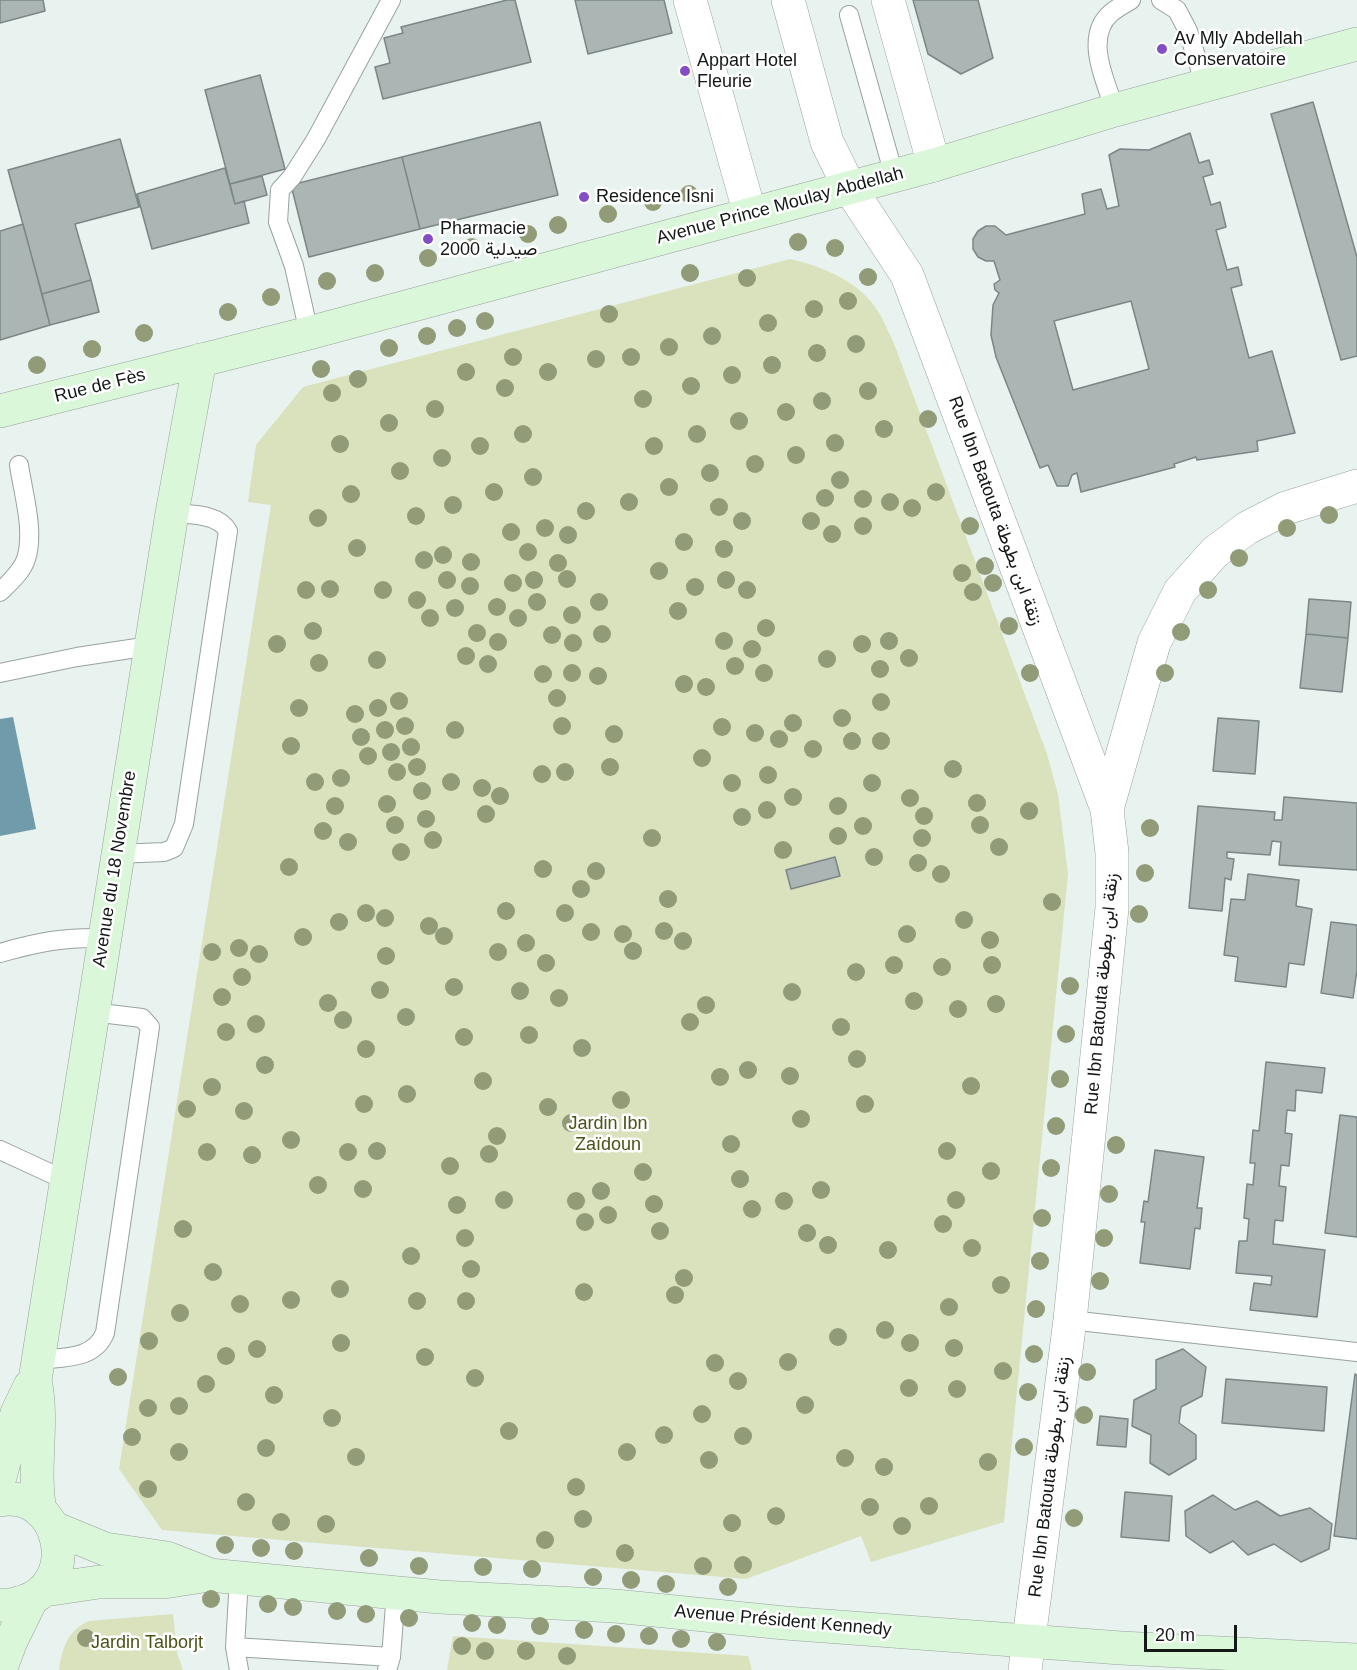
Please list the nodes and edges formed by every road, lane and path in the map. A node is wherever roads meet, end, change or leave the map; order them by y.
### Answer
1 (391, 0) edge
2 (690, 0) edge
3 (788, 0) edge
4 (888, 0) edge
5 (1131, 0) edge
6 (1161, 0) edge
7 (849, 15) dead end
8 (1357, 44) edge
9 (1205, 85) junction
10 (1115, 110) junction
11 (934, 165) junction
12 (894, 175) junction
13 (849, 188) junction
14 (750, 214) junction
15 (309, 333) junction
16 (200, 360) junction
17 (0, 411) edge
18 (19, 465) dead end
19 (1357, 486) edge
20 (172, 513) junction
21 (0, 592) edge
22 (150, 646) junction
23 (0, 673) edge
24 (1107, 809) junction
25 (117, 855) junction
26 (104, 938) junction
27 (0, 953) edge
28 (92, 1012) junction
29 (0, 1150) edge
30 (67, 1181) junction
31 (1070, 1320) junction
32 (1357, 1352) edge
33 (36, 1370) junction
34 (0, 1478) edge
35 (0, 1500) edge
36 (47, 1520) junction
37 (224, 1577) junction
38 (396, 1592) junction
39 (25, 1598) edge
40 (236, 1647) junction
41 (1027, 1656) edge
42 (1357, 1660) edge
43 (389, 1663) edge
44 (0, 1670) edge
45 (239, 1670) edge

1 - 15 lane
2 - 14 street
3 - 13 street, Rue Ibn Batouta زنقة ابن بطوطة
4 - 11 street
5 - 10 lane
6 - 9 lane
7 - 12 lane
8 - 9 street, Avenue Prince Moulay Abdellah
9 - 10 street, Avenue Prince Moulay Abdellah
10 - 11 street, Avenue Prince Moulay Abdellah
11 - 12 street, Avenue Prince Moulay Abdellah
12 - 13 street, Avenue Prince Moulay Abdellah
13 - 14 street, Avenue Prince Moulay Abdellah
13 - 24 street, Rue Ibn Batouta زنقة ابن بطوطة
14 - 15 street, Avenue Prince Moulay Abdellah
15 - 16 street, Avenue Prince Moulay Abdellah
16 - 17 street, Rue de Fès
16 - 20 street, Avenue du 18 Novembre
18 - 21 lane
19 - 24 street
20 - 22 street, Avenue du 18 Novembre
20 - 25 lane
22 - 23 lane
22 - 25 street, Avenue du 18 Novembre
24 - 31 street, Rue Ibn Batouta زنقة ابن بطوطة
25 - 26 street, Avenue du 18 Novembre
26 - 27 lane
26 - 28 street, Avenue du 18 Novembre
28 - 30 street, Avenue du 18 Novembre
28 - 33 lane
29 - 30 lane
30 - 33 street, Avenue du 18 Novembre
31 - 32 lane
31 - 41 street, Rue Ibn Batouta زنقة ابن بطوطة
33 - 34 street, Avenue du 18 Novembre
33 - 36 street, Avenue du 18 Novembre
35 - 36 street, Avenue Président Kennedy
36 - 37 street, Avenue Président Kennedy
36 - 39 street, Avenue du 18 Novembre
37 - 38 street, Avenue Président Kennedy
37 - 39 street, Avenue Président Kennedy
37 - 40 lane
38 - 41 street, Avenue Président Kennedy
38 - 43 lane
39 - 44 street
40 - 43 lane
40 - 45 lane
41 - 42 street, Avenue Président Kennedy

